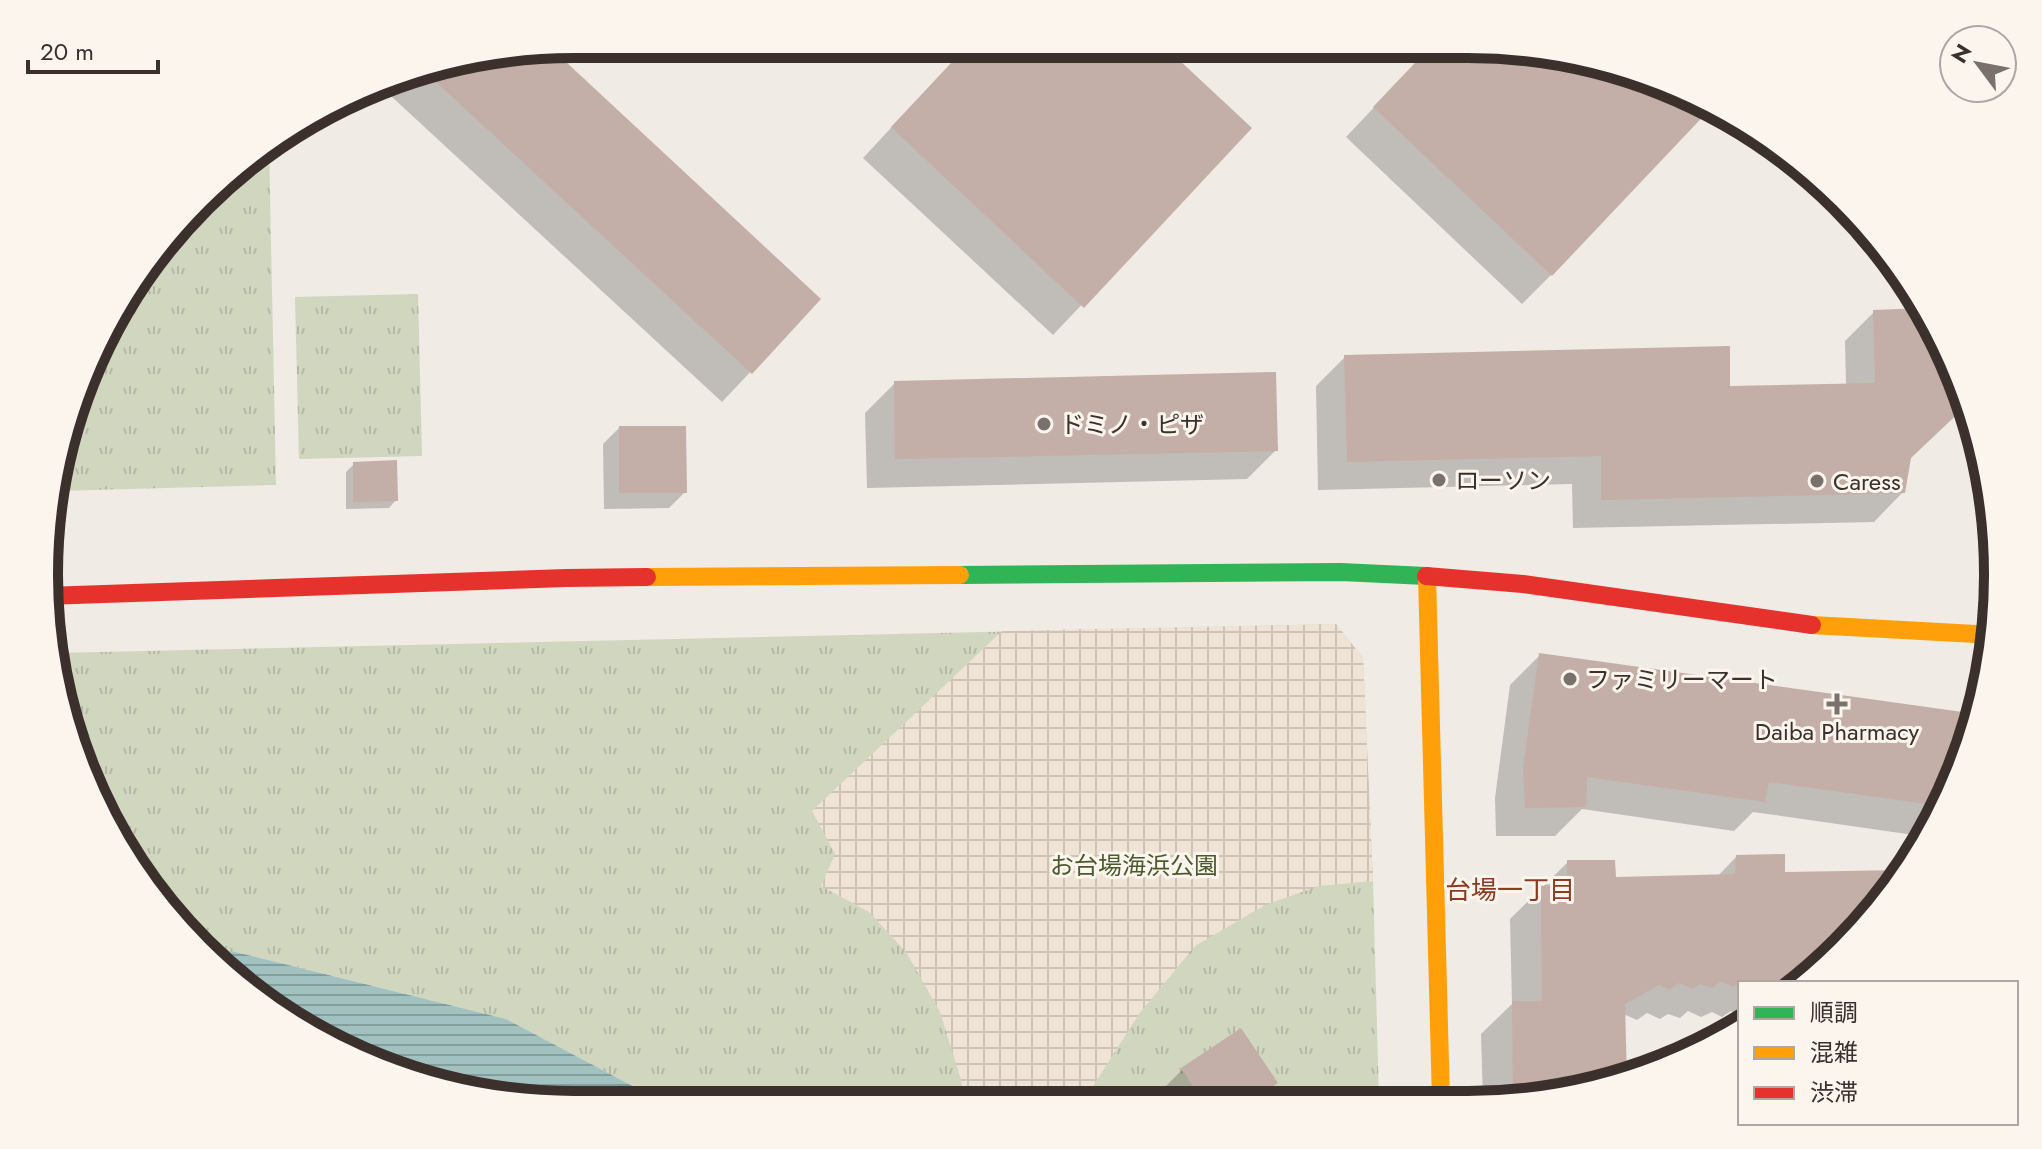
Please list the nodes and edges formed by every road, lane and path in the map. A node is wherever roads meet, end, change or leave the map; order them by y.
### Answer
1 (1427, 576) junction
2 (59, 596) edge
3 (1981, 634) edge
4 (1441, 1091) edge

1 - 2 street
1 - 3 street
1 - 4 street

